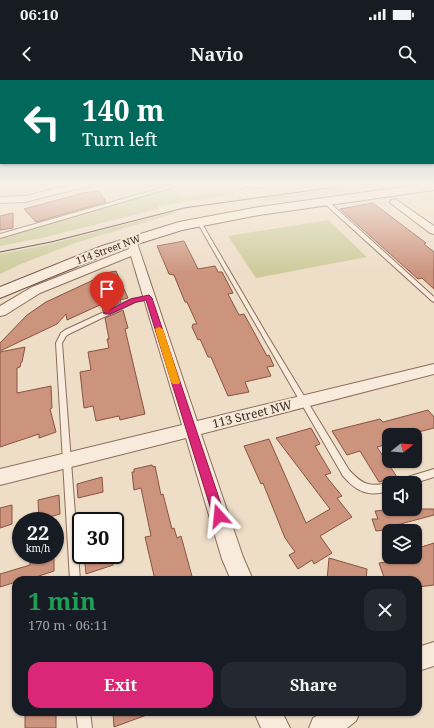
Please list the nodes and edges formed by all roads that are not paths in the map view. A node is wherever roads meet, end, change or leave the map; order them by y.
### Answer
1 (74, 214) edge
2 (203, 214) edge
3 (248, 214) edge
4 (339, 214) edge
5 (411, 214) edge
6 (199, 222) junction
7 (434, 231) edge
8 (0, 236) edge
9 (132, 246) junction
10 (0, 281) edge
11 (0, 294) edge
12 (149, 298) junction
13 (434, 300) edge
14 (0, 312) edge
15 (434, 368) edge
16 (304, 401) junction
17 (191, 430) junction
18 (67, 460) junction
19 (434, 473) edge
20 (0, 477) edge
21 (422, 477) edge
22 (382, 489) edge
23 (75, 576) edge
24 (240, 576) edge
25 (434, 654) edge
26 (422, 658) edge
27 (84, 716) edge
28 (269, 716) edge
29 (341, 716) edge
30 (84, 728) edge
31 (276, 728) edge
32 (323, 728) edge

1 - 8 lane
2 - 10 main road, 114 Street NW
3 - 6 main road, 114 Street NW
4 - 13 lane
5 - 7 street
6 - 9 main road, 114 Street NW
6 - 16 lane
9 - 11 main road, 114 Street NW
9 - 12 street
9 - 14 street, 114 Street NW
12 - 17 street
12 - 18 lane
15 - 16 street, 113 Street NW
16 - 17 street, 113 Street NW
16 - 22 lane
17 - 18 street, 113 Street NW
17 - 24 street
18 - 20 street, 113 Street NW
18 - 23 lane
19 - 21 lane
25 - 26 street
27 - 30 lane
28 - 31 street
29 - 32 street

